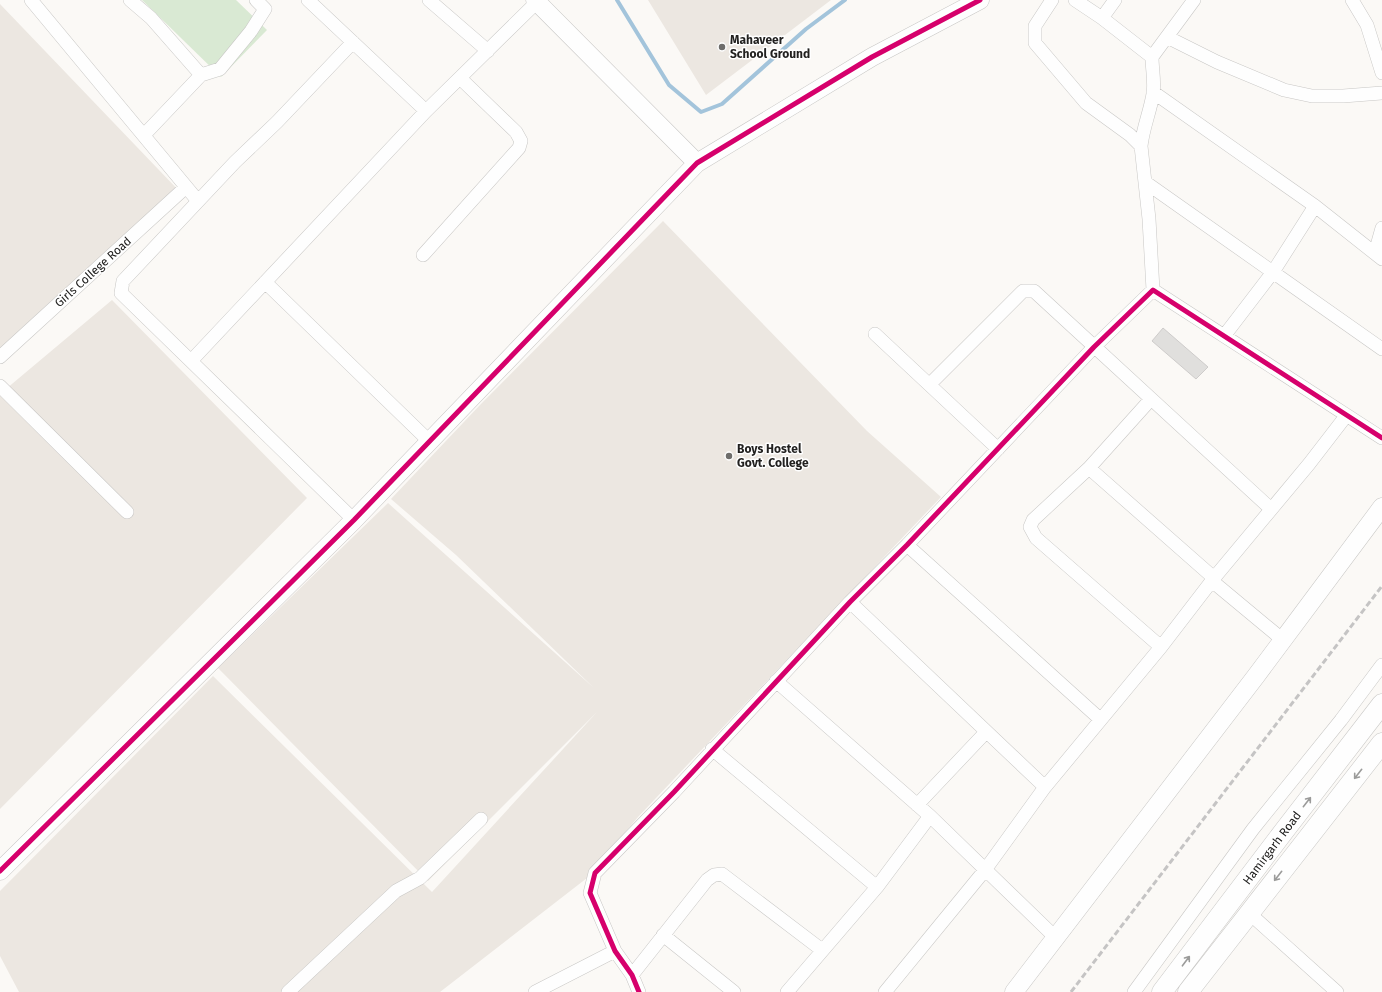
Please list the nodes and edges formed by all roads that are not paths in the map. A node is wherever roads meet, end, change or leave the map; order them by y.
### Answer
1 (31, 0) edge
2 (130, 0) edge
3 (308, 0) edge
4 (429, 0) edge
5 (980, 0) edge
6 (1052, 0) edge
7 (1075, 0) edge
8 (1115, 0) edge
9 (1194, 0) edge
10 (1352, 0) edge
11 (537, 1) edge
12 (265, 3) edge
13 (1102, 18) junction
14 (1167, 37) junction
15 (352, 42) junction
16 (488, 51) junction
17 (1152, 57) junction
18 (1382, 73) edge
19 (201, 75) junction
20 (460, 78) junction
21 (1153, 92) junction
22 (1382, 93) edge
23 (426, 111) junction
24 (144, 135) junction
25 (1141, 146) junction
26 (697, 163) junction
27 (1145, 182) junction
28 (186, 187) junction
29 (198, 201) junction
30 (1315, 206) junction
31 (1382, 228) edge
32 (423, 256) dead end
33 (1379, 256) edge
34 (1273, 272) junction
35 (265, 282) junction
36 (1153, 290) junction
37 (876, 334) dead end
38 (1224, 336) junction
39 (1094, 347) junction
40 (1382, 349) edge
41 (0, 357) edge
42 (191, 361) junction
43 (930, 384) junction
44 (0, 386) edge
45 (1151, 399) junction
46 (1346, 416) junction
47 (1382, 438) edge
48 (429, 441) junction
49 (998, 449) junction
50 (1089, 468) junction
51 (1382, 507) edge
52 (1271, 509) junction
53 (127, 512) dead end
54 (354, 520) junction
55 (907, 545) junction
56 (1213, 580) junction
57 (850, 602) junction
58 (1283, 640) junction
59 (1160, 647) junction
60 (1382, 665) edge
61 (776, 681) junction
62 (1382, 704) edge
63 (1100, 719) junction
64 (986, 732) junction
65 (1382, 743) edge
66 (712, 749) junction
67 (1045, 786) junction
68 (917, 805) junction
69 (930, 816) junction
70 (481, 819) dead end
71 (985, 870) junction
72 (0, 872) edge
73 (877, 887) junction
74 (1249, 913) junction
75 (663, 935) junction
76 (1056, 938) junction
77 (822, 950) junction
78 (614, 951) junction
79 (632, 976) junction
80 (288, 992) edge
81 (535, 992) edge
82 (639, 992) edge
83 (734, 992) edge
84 (787, 992) edge
85 (885, 992) edge
86 (1014, 992) edge
87 (1134, 992) edge
88 (1162, 992) edge
89 (1188, 992) edge
90 (1337, 992) edge

1 - 24 street
2 - 19 street
3 - 15 street
4 - 16 street
5 - 26 street
6 - 25 street
7 - 13 street
8 - 13 street
9 - 14 street
10 - 18 street
11 - 16 street
11 - 26 street
12 - 19 street
13 - 17 street
14 - 17 street
14 - 22 street
15 - 23 street
15 - 29 street
16 - 20 street
17 - 21 street
19 - 24 street
20 - 23 street
20 - 32 street
21 - 25 street
21 - 30 street
23 - 35 street
24 - 28 street
25 - 27 street
26 - 48 street
27 - 34 street
27 - 36 street
28 - 29 street
28 - 41 street, Girls College Road
29 - 42 street
30 - 33 street
30 - 34 street
31 - 33 street
34 - 38 street
34 - 40 street
35 - 42 street
35 - 48 street
36 - 38 street
36 - 39 street
37 - 43 street
38 - 46 street
39 - 43 street
39 - 45 street
39 - 49 street
42 - 54 street
43 - 49 street
44 - 53 street
45 - 50 street
45 - 52 street
46 - 47 street
46 - 52 street
48 - 54 street
49 - 55 street
50 - 56 street
50 - 59 street
51 - 58 street
52 - 56 street
54 - 72 street
55 - 57 street
55 - 63 street
56 - 58 street
56 - 59 street
57 - 61 street
57 - 64 street
58 - 76 street
59 - 63 street
60 - 87 street
61 - 66 street
61 - 68 street
88 -> 62 main road, Hamirgarh Road
63 - 67 street
64 - 67 street
64 - 68 street
65 -> 74 main road, Hamirgarh Road
66 - 73 street
66 - 78 street
67 - 71 street
68 - 69 street
69 - 71 street
69 - 73 street
70 - 80 street
71 - 76 street
71 - 85 street
73 - 77 street
74 - 89 main road, Hamirgarh Road
74 - 90 street
75 - 77 street
75 - 79 street
75 - 83 street
76 - 86 street
77 - 84 street
78 - 79 street
78 - 81 street
79 - 82 street

